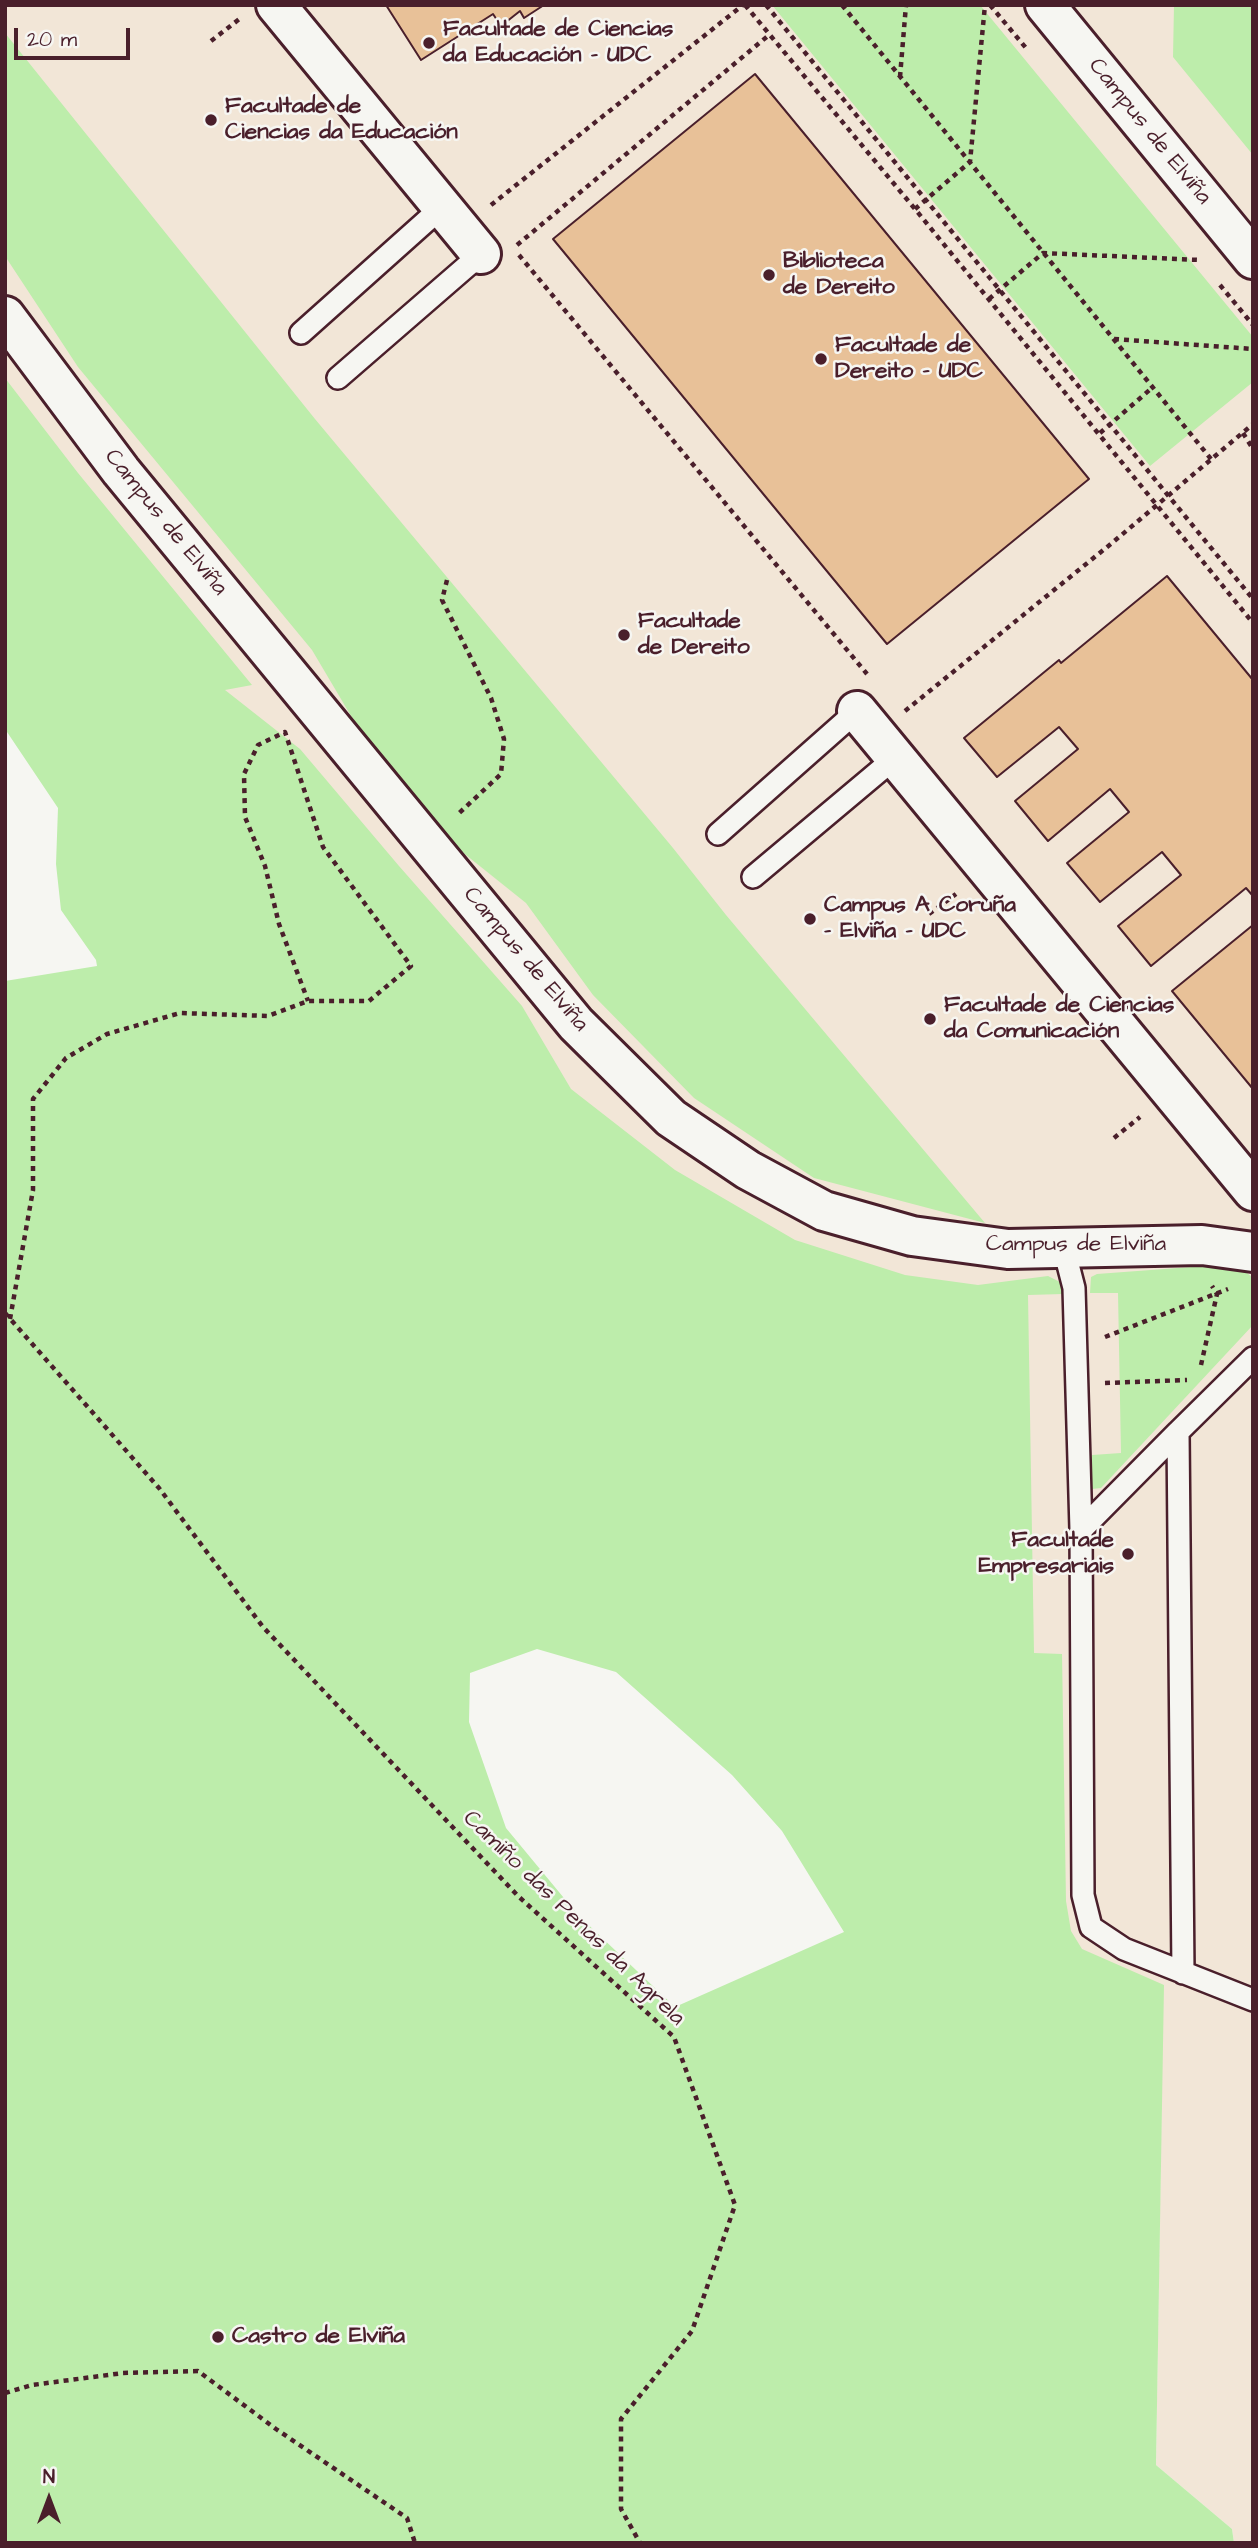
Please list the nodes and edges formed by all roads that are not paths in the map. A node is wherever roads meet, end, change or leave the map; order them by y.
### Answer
1 (1045, 5) edge
2 (262, 9) edge
3 (442, 207) junction
4 (481, 254) joint
5 (1253, 259) edge
6 (5, 316) edge
7 (301, 333) dead end
8 (338, 378) dead end
9 (866, 697) joint
10 (896, 757) junction
11 (718, 834) dead end
12 (753, 877) dead end
13 (1253, 1192) edge
14 (1064, 1249) junction
15 (1253, 1252) edge
16 (1253, 1358) edge
17 (1178, 1432) junction
18 (1081, 1530) junction
19 (1183, 1973) junction
20 (1253, 2000) edge

1 - 5 street, Campus de Elviña
2 - 3 street
3 - 4 street
3 - 7 lane
4 - 8 lane
6 - 14 street, Campus de Elviña
9 - 10 street
9 - 11 lane
10 - 12 lane
10 - 13 street
14 - 15 street, Campus de Elviña
14 - 18 lane
16 - 17 lane
17 - 18 lane
17 - 19 lane
18 - 19 lane
19 - 20 lane

